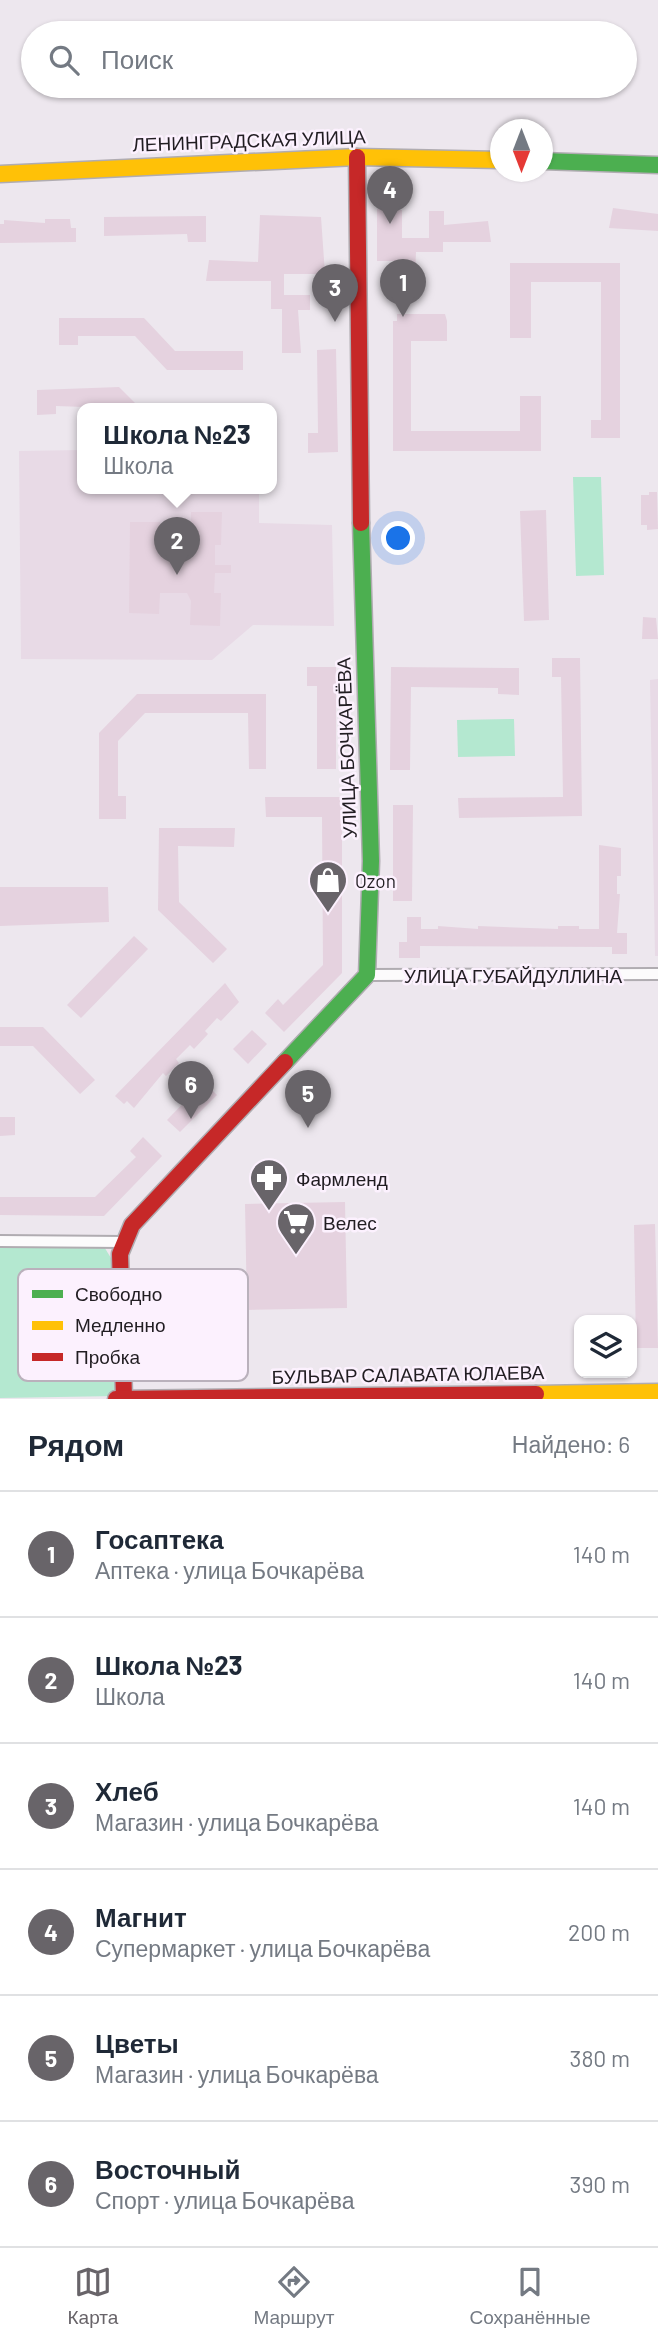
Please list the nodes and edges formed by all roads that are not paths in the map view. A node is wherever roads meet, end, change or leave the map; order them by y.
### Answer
1 (357, 157) junction
2 (490, 160) edge
3 (553, 161) edge
4 (658, 165) edge
5 (0, 174) edge
6 (658, 974) edge
7 (367, 975) junction
8 (0, 1241) edge
9 (123, 1242) junction
10 (123, 1269) edge
11 (658, 1392) edge
12 (551, 1396) edge
13 (494, 1397) edge
14 (124, 1398) edge
15 (116, 1399) edge

1 - 2 street, ЛЕНИНГРАДСКАЯ УЛИЦА
1 - 5 street, ЛЕНИНГРАДСКАЯ УЛИЦА
1 - 7 street, УЛИЦА БОЧКАРЁВА
3 - 4 street
6 - 7 street, УЛИЦА ГУБАЙДУЛЛИНА
7 - 9 street
8 - 9 street
9 - 10 street
11 - 12 street, БУЛЬВАР САЛАВАТА ЮЛАЕВА
12 - 13 street, БУЛЬВАР САЛАВАТА ЮЛАЕВА
13 - 14 street, БУЛЬВАР САЛАВАТА ЮЛАЕВА
14 - 15 street, БУЛЬВАР САЛАВАТА ЮЛАЕВА

